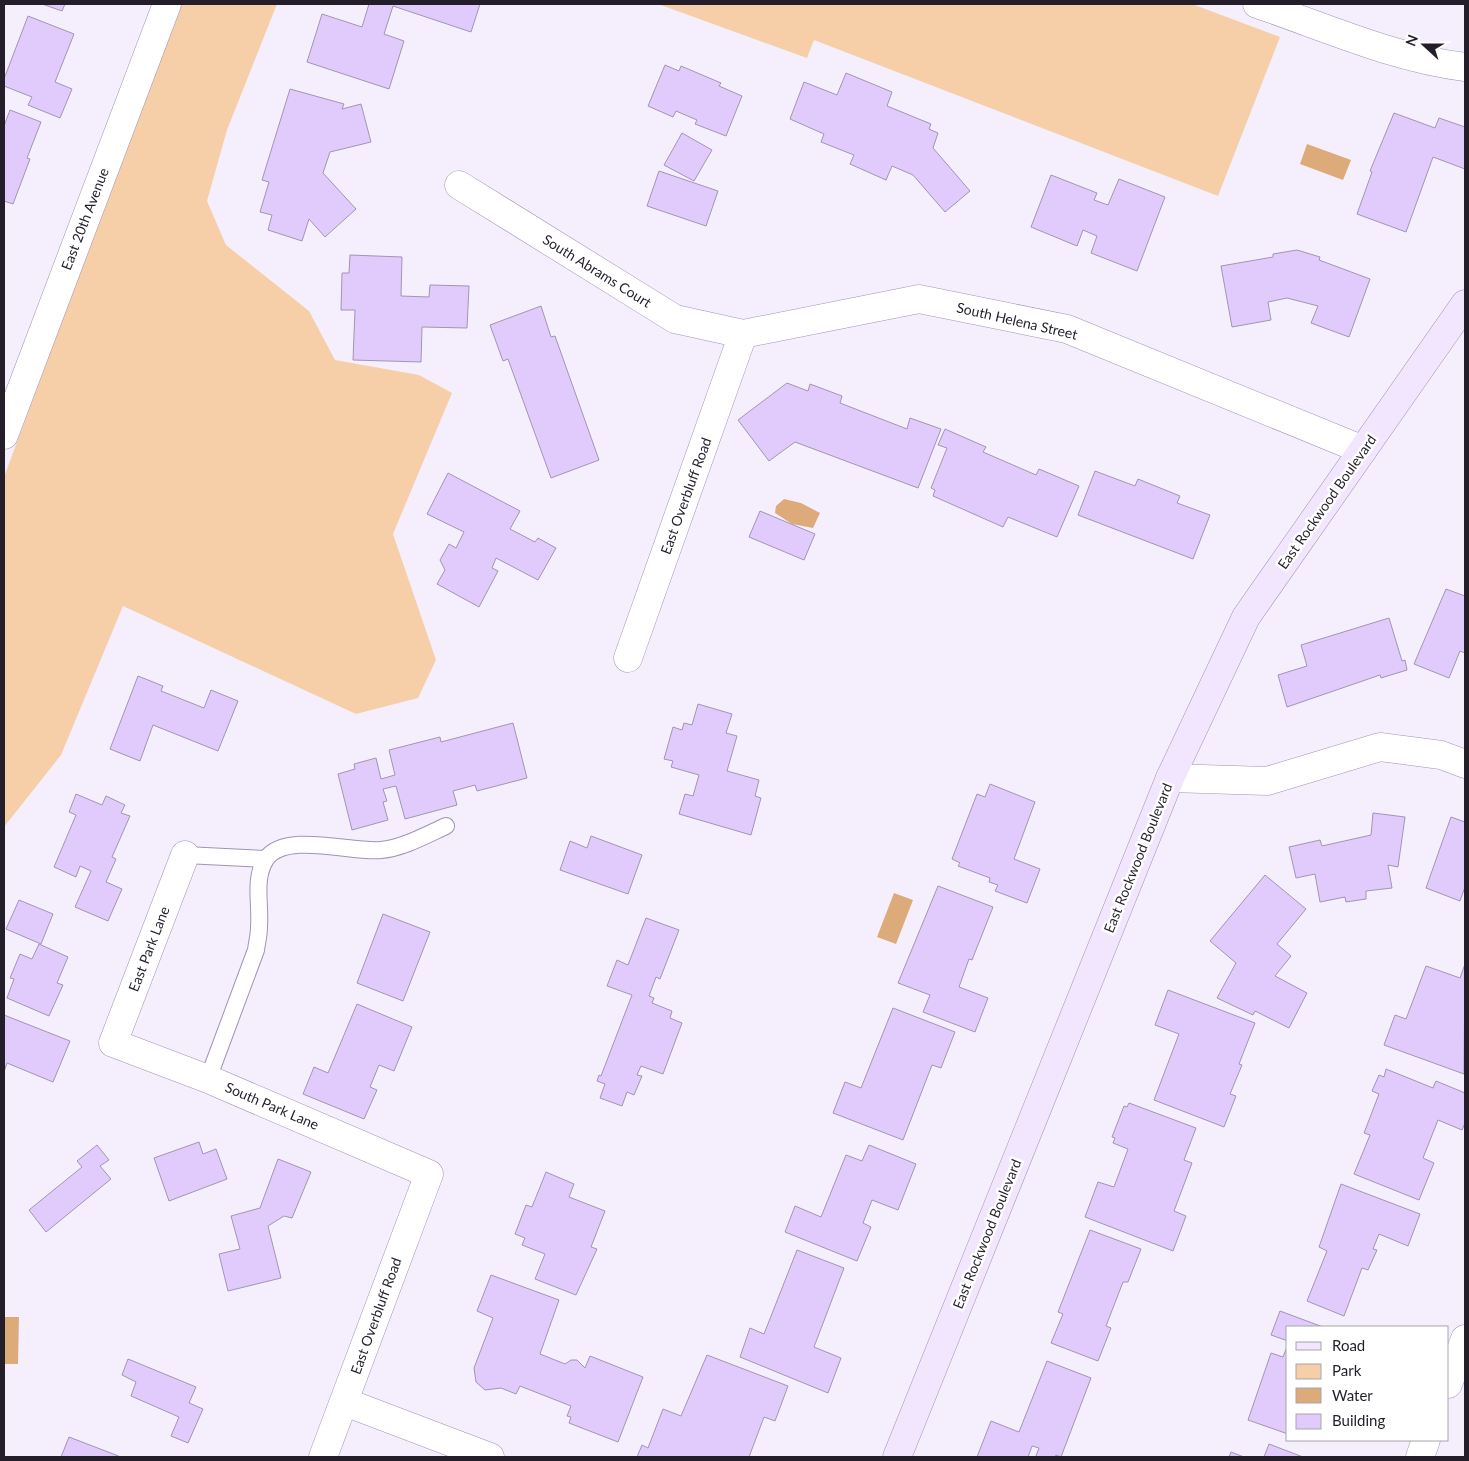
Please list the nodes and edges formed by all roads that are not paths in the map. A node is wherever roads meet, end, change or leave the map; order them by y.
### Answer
1 (166, 4) edge
2 (1257, 4) edge
3 (1465, 67) edge
4 (459, 185) dead end
5 (1465, 304) edge
6 (743, 334) junction
7 (4, 435) edge
8 (1364, 450) junction
9 (628, 658) dead end
10 (1465, 764) edge
11 (1170, 778) junction
12 (446, 826) dead end
13 (185, 854) joint
14 (266, 859) junction
15 (113, 1043) joint
16 (208, 1079) junction
17 (429, 1174) joint
18 (1465, 1339) edge
19 (1449, 1381) edge
20 (345, 1402) junction
21 (1426, 1441) edge
22 (323, 1457) edge
23 (490, 1457) edge
24 (897, 1457) edge
25 (1420, 1457) edge

1 - 7 street, East 20th Avenue
2 - 3 street
4 - 6 street, South Abrams Court
5 - 8 street, East Rockwood Boulevard
6 - 8 street, South Helena Street
6 - 9 street, East Overbluff Road
8 - 11 street, East Rockwood Boulevard
10 - 11 street
11 - 24 street, East Rockwood Boulevard
12 - 14 lane
13 - 14 lane
13 - 15 street, East Park Lane
14 - 16 lane
15 - 16 street, South Park Lane
16 - 17 street, South Park Lane
17 - 20 street, East Overbluff Road
18 - 19 street
20 - 22 street, East Overbluff Road
20 - 23 street
21 - 25 street

